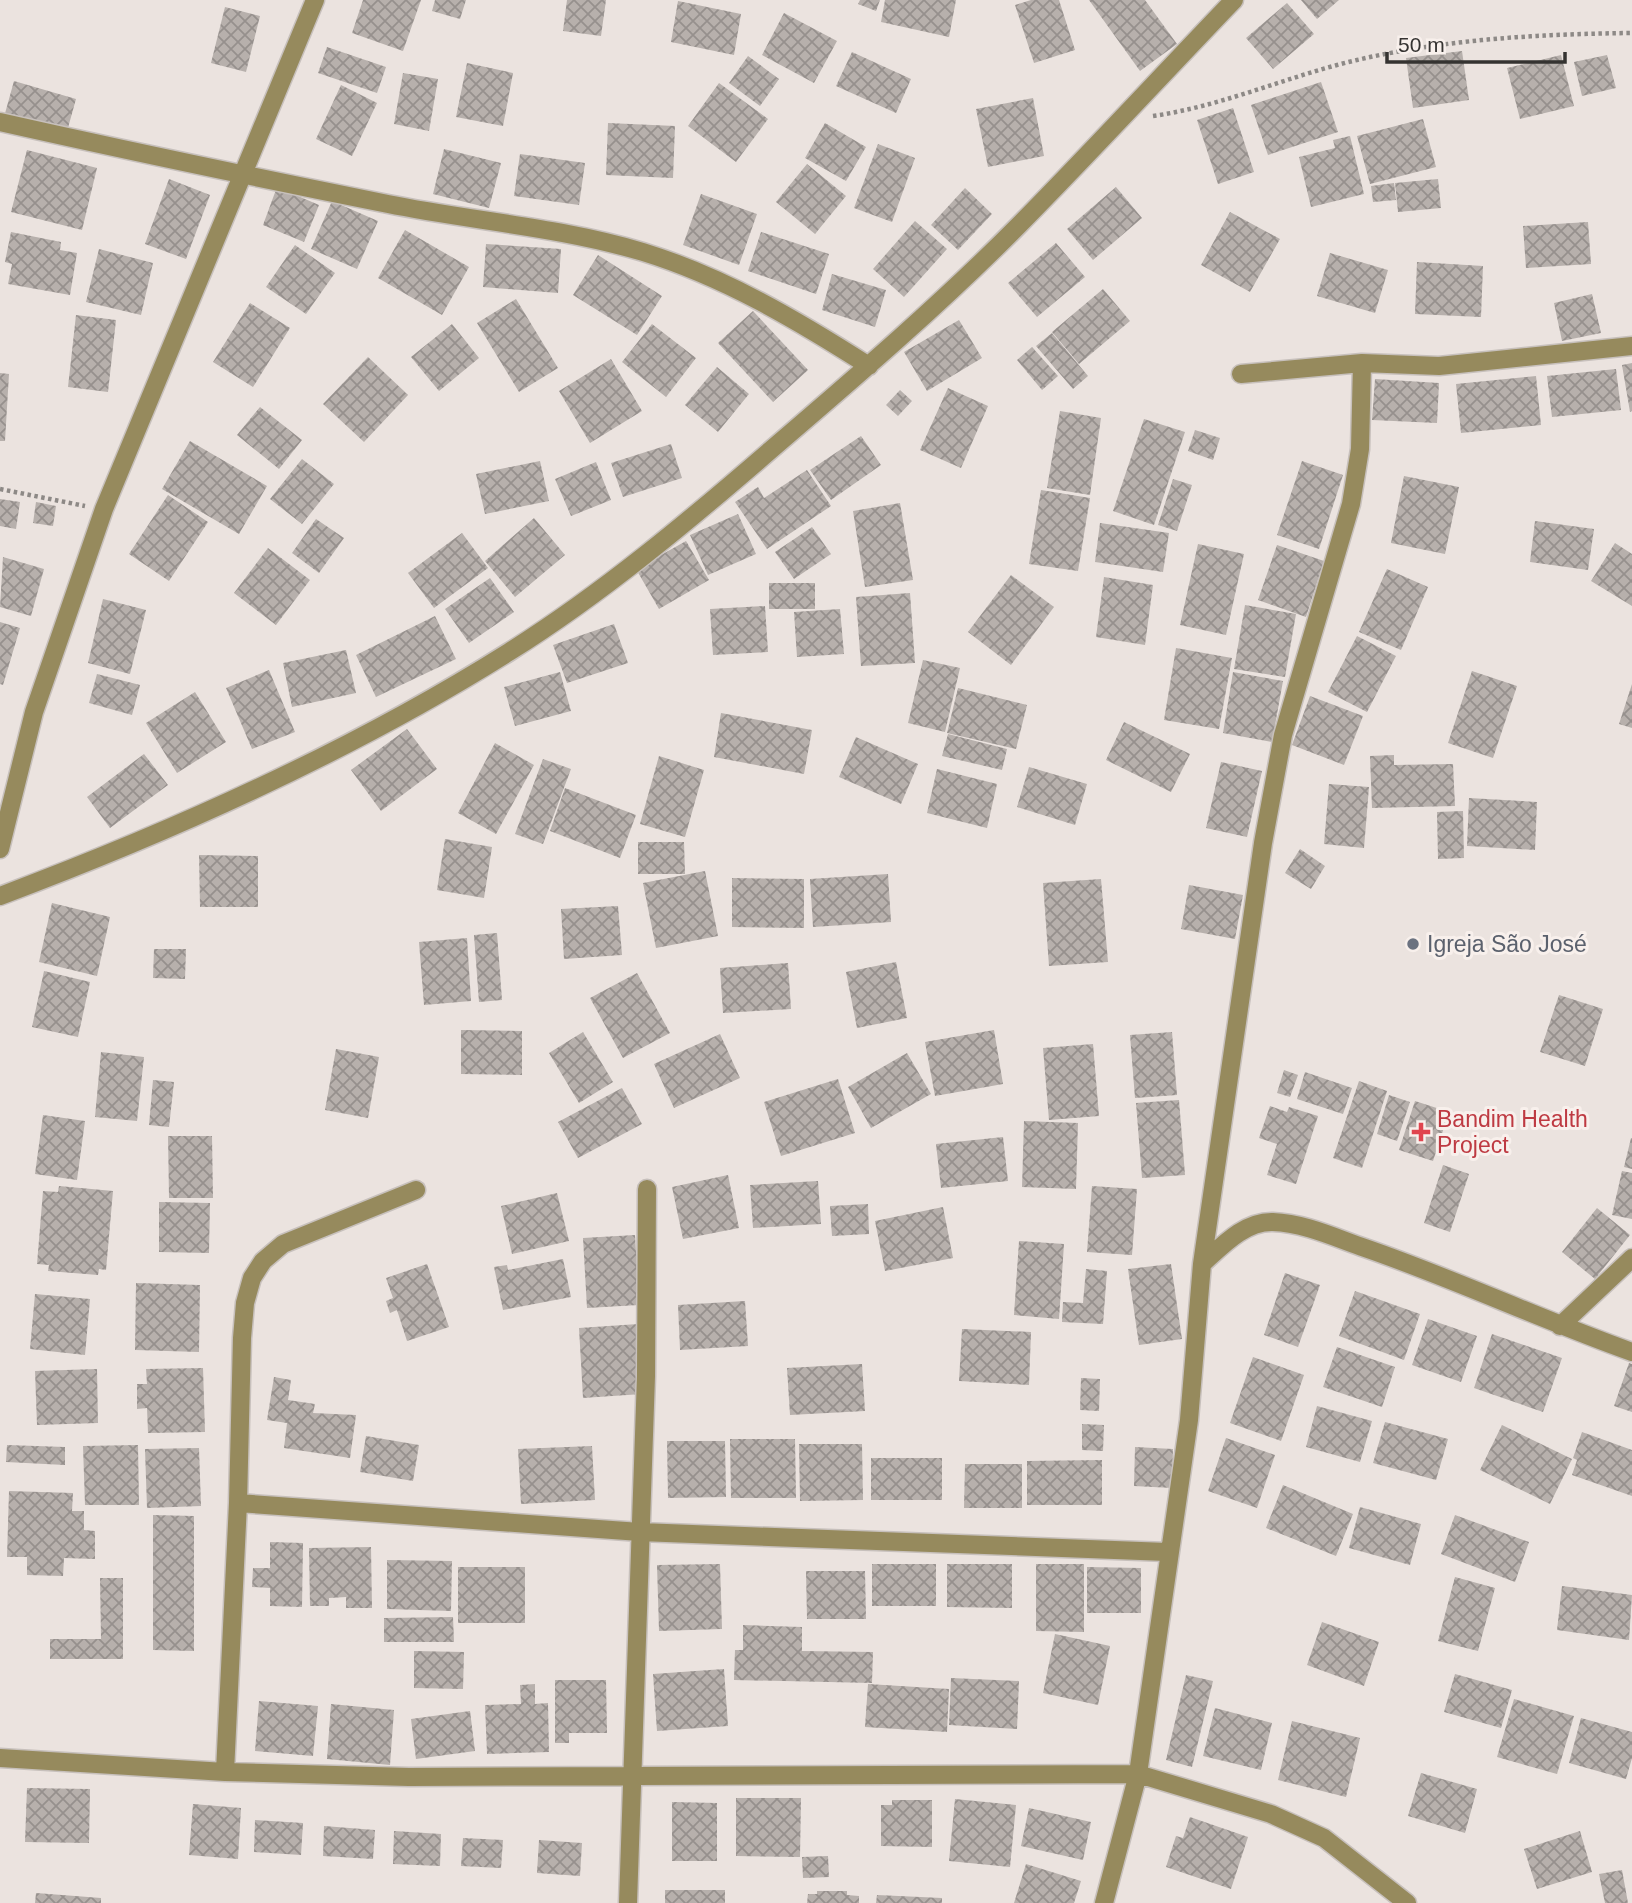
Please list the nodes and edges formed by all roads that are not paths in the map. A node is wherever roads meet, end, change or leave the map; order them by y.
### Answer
1 (315, 0) edge
2 (1234, 0) edge
3 (0, 122) edge
4 (242, 176) junction
5 (1632, 346) edge
6 (1362, 363) junction
7 (869, 366) junction
8 (1241, 374) dead end
9 (0, 849) edge
10 (0, 896) edge
11 (647, 1189) dead end
12 (416, 1190) dead end
13 (1632, 1258) edge
14 (1202, 1264) junction
15 (1560, 1326) junction
16 (1632, 1352) edge
17 (238, 1503) junction
18 (640, 1532) junction
19 (1167, 1552) junction
20 (0, 1758) edge
21 (225, 1772) junction
22 (1138, 1774) junction
23 (630, 1777) junction
24 (628, 1903) edge
25 (1104, 1903) edge
26 (1407, 1903) edge

1 - 4 street
2 - 7 street
3 - 4 street
4 - 7 street
4 - 9 street
5 - 6 street
6 - 8 street
6 - 14 street
7 - 10 street
11 - 18 street
12 - 17 street
13 - 15 street
14 - 15 street
14 - 19 street
15 - 16 street
17 - 18 street
17 - 21 street
18 - 19 street
18 - 23 street
19 - 22 street
20 - 21 street
21 - 23 street
22 - 23 street
22 - 25 street
22 - 26 street
23 - 24 street

